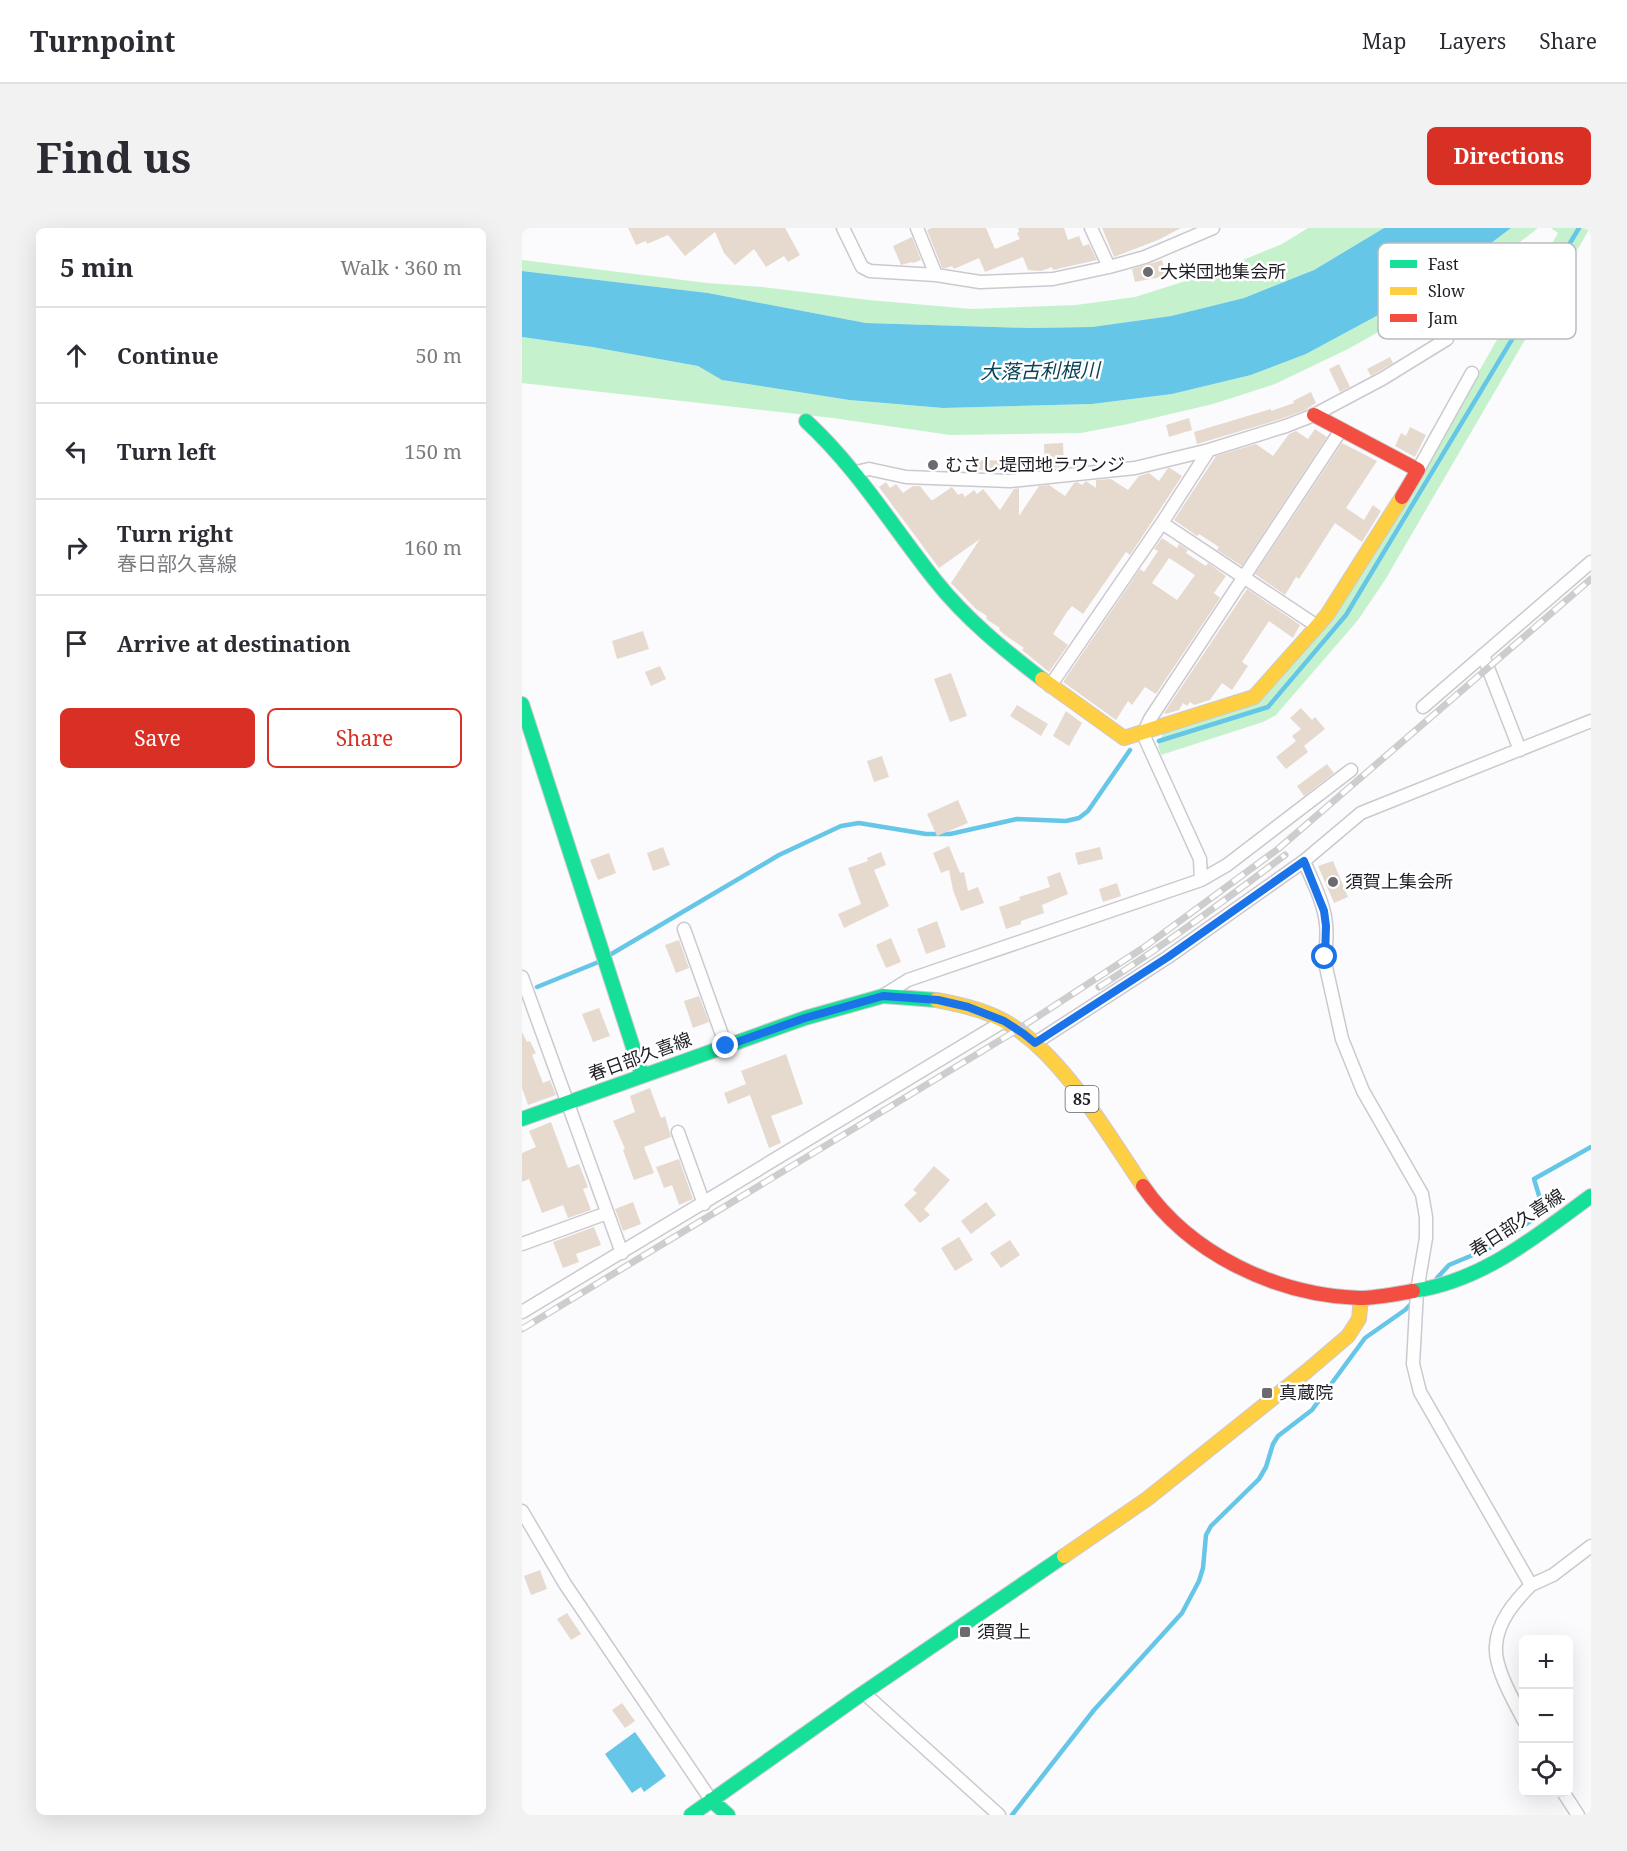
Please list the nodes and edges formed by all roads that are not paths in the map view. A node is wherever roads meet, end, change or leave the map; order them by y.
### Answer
1 (843, 228) edge
2 (917, 228) edge
3 (1091, 228) edge
4 (1213, 228) edge
5 (1109, 267) junction
6 (936, 275) junction
7 (1447, 339) dead end
8 (1472, 373) dead end
9 (1314, 415) junction
10 (806, 421) dead end
11 (1341, 430) junction
12 (1209, 450) junction
13 (1418, 470) junction
14 (856, 472) junction
15 (1162, 523) junction
16 (1591, 562) edge
17 (1245, 577) junction
18 (1317, 626) junction
19 (1483, 655) junction
20 (1050, 686) junction
21 (522, 704) edge
22 (1423, 707) dead end
23 (1591, 721) edge
24 (1143, 734) junction
25 (1520, 750) junction
26 (1351, 770) dead end
27 (1304, 861) junction
28 (1202, 880) junction
29 (684, 929) dead end
30 (522, 976) edge
31 (524, 990) edge
32 (883, 996) junction
33 (1004, 1021) junction
34 (1035, 1043) junction
35 (726, 1046) junction
36 (642, 1075) junction
37 (567, 1102) junction
38 (522, 1119) edge
39 (678, 1131) dead end
40 (1591, 1196) edge
41 (704, 1204) junction
42 (607, 1213) junction
43 (522, 1244) edge
44 (622, 1253) junction
45 (1417, 1291) junction
46 (1361, 1298) junction
47 (522, 1312) edge
48 (522, 1511) edge
49 (1591, 1545) edge
50 (1531, 1585) junction
51 (864, 1693) junction
52 (1519, 1710) edge
53 (1566, 1797) edge
54 (711, 1800) junction
55 (691, 1815) edge
56 (728, 1815) edge
57 (999, 1815) edge
58 (1578, 1815) edge

1 - 6 street
2 - 6 street
3 - 5 street
4 - 5 street
5 - 6 street
7 - 9 street
8 - 13 street
9 - 11 street
9 - 12 street
10 - 14 street
11 - 13 street
11 - 17 street
12 - 14 street
12 - 15 street
13 - 18 street
14 - 20 street
15 - 17 street
15 - 20 street
16 - 19 street
17 - 18 street
17 - 24 street
18 - 24 street
19 - 22 street
19 - 25 street
20 - 24 street
21 - 36 street
23 - 25 street
24 - 28 street
25 - 27 street
26 - 28 street
27 - 34 street
27 - 45 street
28 - 32 street
29 - 35 street
30 - 31 street
31 - 37 street
32 - 33 street, 春日部久喜線 / 85
32 - 35 street, 春日部久喜線 / 85
33 - 34 street, 春日部久喜線 / 85
33 - 41 street
34 - 46 street, 春日部久喜線 / 85
35 - 36 street, 春日部久喜線 / 85
36 - 37 street, 春日部久喜線 / 85
37 - 38 street, 春日部久喜線 / 85
37 - 42 street
39 - 41 street
40 - 45 street, 春日部久喜線 / 85
41 - 44 street
42 - 43 street
42 - 44 street
44 - 47 street
45 - 46 street, 春日部久喜線 / 85
45 - 50 street
46 - 51 street
48 - 54 street
49 - 50 street
50 - 52 street
51 - 54 street
51 - 57 street
53 - 58 street
54 - 55 street
54 - 56 street

